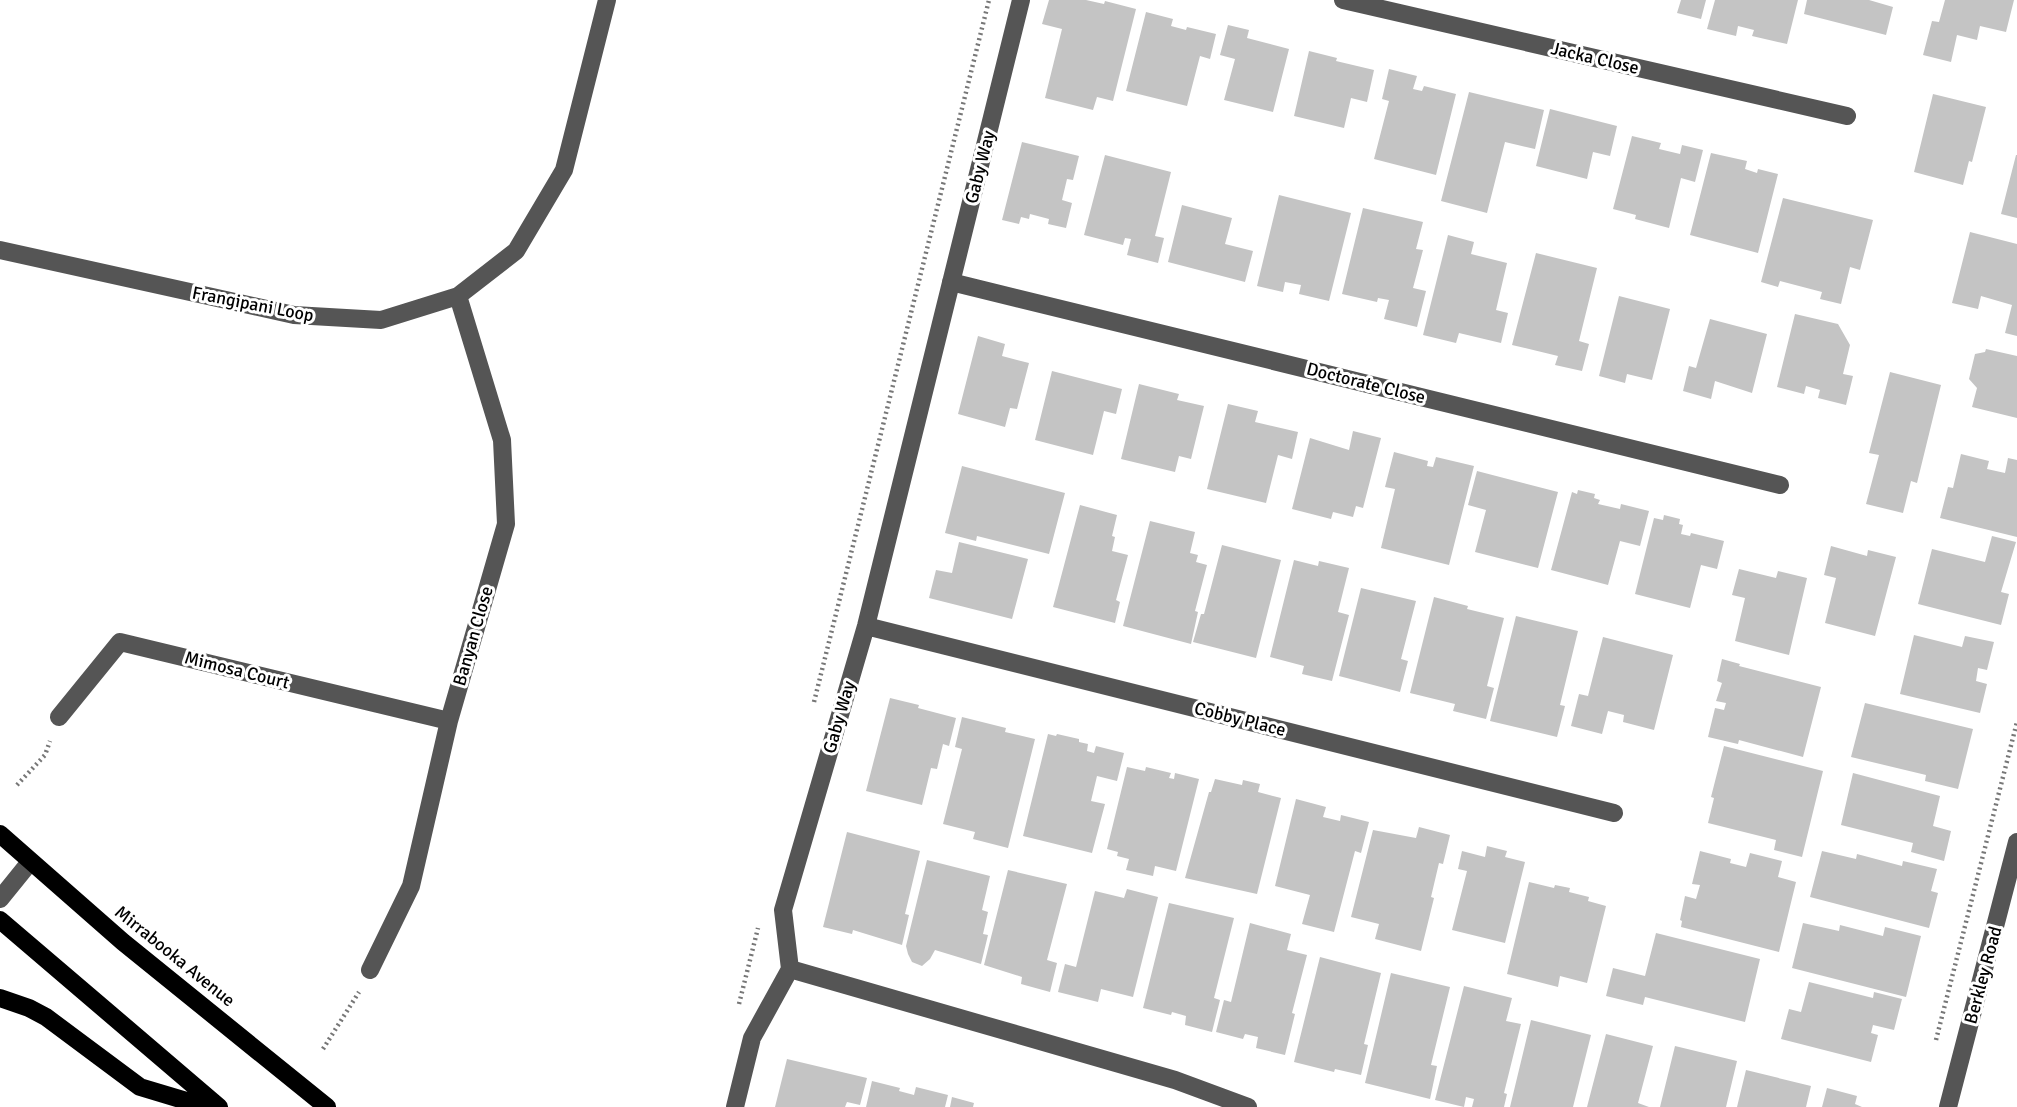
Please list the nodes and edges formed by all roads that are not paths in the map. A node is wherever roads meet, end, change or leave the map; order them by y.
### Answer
1 (607, 0) edge
2 (1021, 0) edge
3 (1343, 0) edge
4 (1847, 116) dead end
5 (0, 250) edge
6 (951, 282) junction
7 (458, 296) junction
8 (1780, 485) dead end
9 (866, 626) junction
10 (59, 717) road end
11 (449, 721) junction
12 (1614, 813) dead end
13 (0, 834) edge
14 (2017, 842) edge
15 (30, 862) junction
16 (0, 899) edge
17 (0, 920) edge
18 (790, 969) junction
19 (370, 970) road end
20 (0, 998) edge
21 (207, 1107) edge
22 (219, 1107) edge
23 (327, 1107) edge
24 (736, 1107) edge
25 (1248, 1107) edge
26 (1948, 1107) edge

1 - 7 street, Frangipani Loop
2 - 6 street, Gaby Way
3 - 4 street, Jacka Close
5 - 7 street, Frangipani Loop
6 - 8 street, Doctorate Close
6 - 9 street, Gaby Way
7 - 11 street, Banyan Close
9 - 12 street, Cobby Place
9 - 18 street, Gaby Way
10 - 11 street, Mimosa Court
11 - 19 street, Banyan Close
13 - 15 main road, Mirrabooka Avenue
14 - 26 street, Berkley Road
15 - 16 street
15 - 23 main road, Mirrabooka Avenue
17 - 22 main road
18 - 24 street
18 - 25 street
20 - 21 main road

